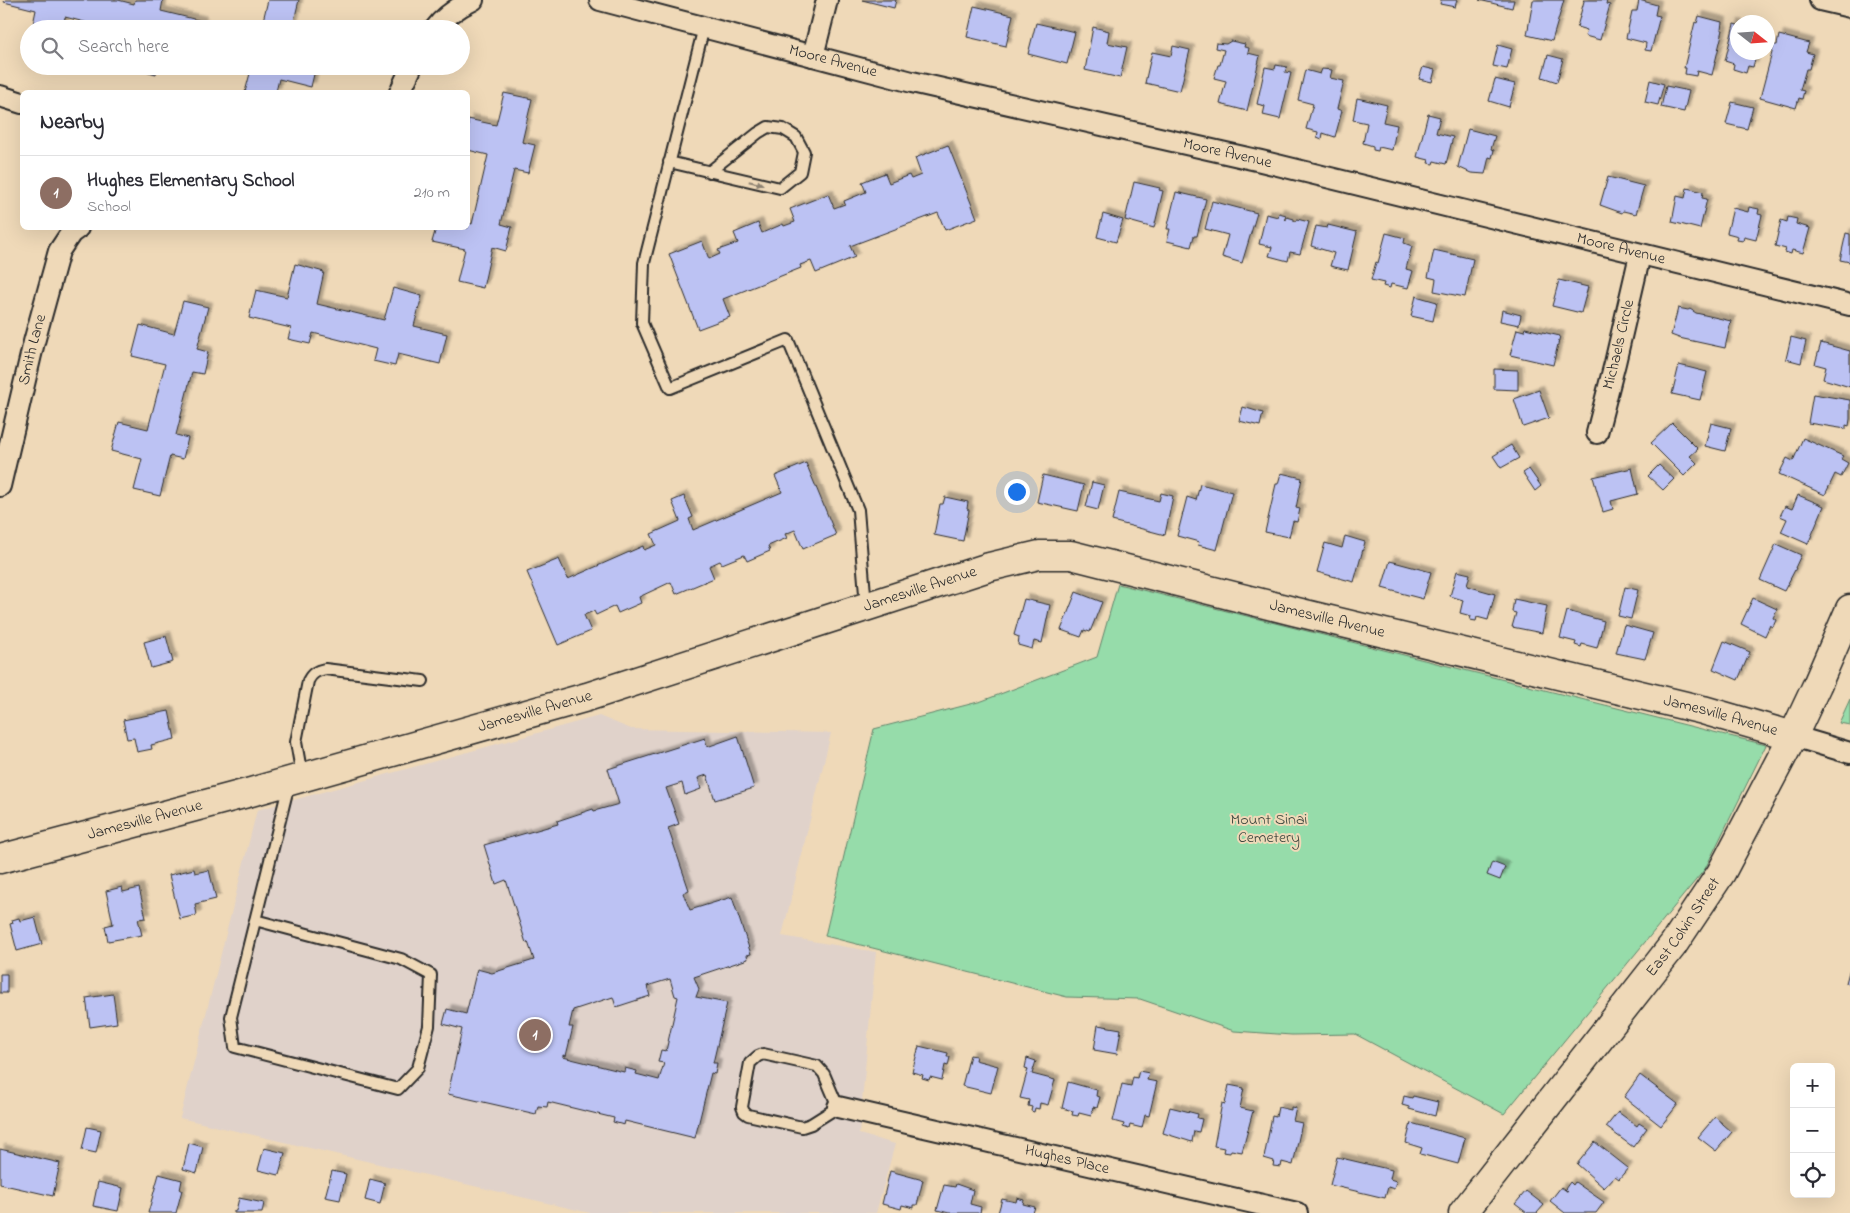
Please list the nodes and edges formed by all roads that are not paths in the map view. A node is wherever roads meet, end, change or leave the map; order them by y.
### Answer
1 (472, 0) edge
2 (604, 0) edge
3 (826, 0) edge
4 (1820, 0) edge
5 (1850, 7) edge
6 (444, 20) edge
7 (704, 27) junction
8 (813, 56) junction
9 (408, 75) edge
10 (401, 90) edge
11 (0, 96) edge
12 (20, 101) edge
13 (669, 162) junction
14 (709, 172) junction
15 (64, 236) edge
16 (1640, 255) junction
17 (1850, 306) edge
18 (1596, 432) dead end
19 (0, 486) edge
20 (866, 607) junction
21 (1850, 608) edge
22 (423, 681) dead end
23 (1793, 736) junction
24 (1850, 753) edge
25 (296, 779) junction
26 (0, 860) edge
27 (255, 920) junction
28 (838, 1107) junction
29 (1297, 1213) edge
30 (1463, 1213) edge

1 - 6 street
2 - 7 street, Moore Avenue
3 - 8 street
4 - 5 street
7 - 8 street, Moore Avenue
7 - 13 lane
8 - 16 street, Moore Avenue
9 - 10 street
11 - 12 street
13 - 14 lane
13 - 20 lane
14 -> 14 lane
15 - 19 street, Smith Lane
16 - 17 street, Moore Avenue
16 - 18 street, Michaels Circle
20 - 23 street, Jamesville Avenue
20 - 25 street, Jamesville Avenue
21 - 23 street, East Colvin Street
22 - 25 lane
23 - 24 street, Jamesville Avenue
23 - 30 street, East Colvin Street
25 - 26 street, Jamesville Avenue
25 - 27 lane
27 - 27 lane
28 - 28 lane
28 - 29 street, Hughes Place

